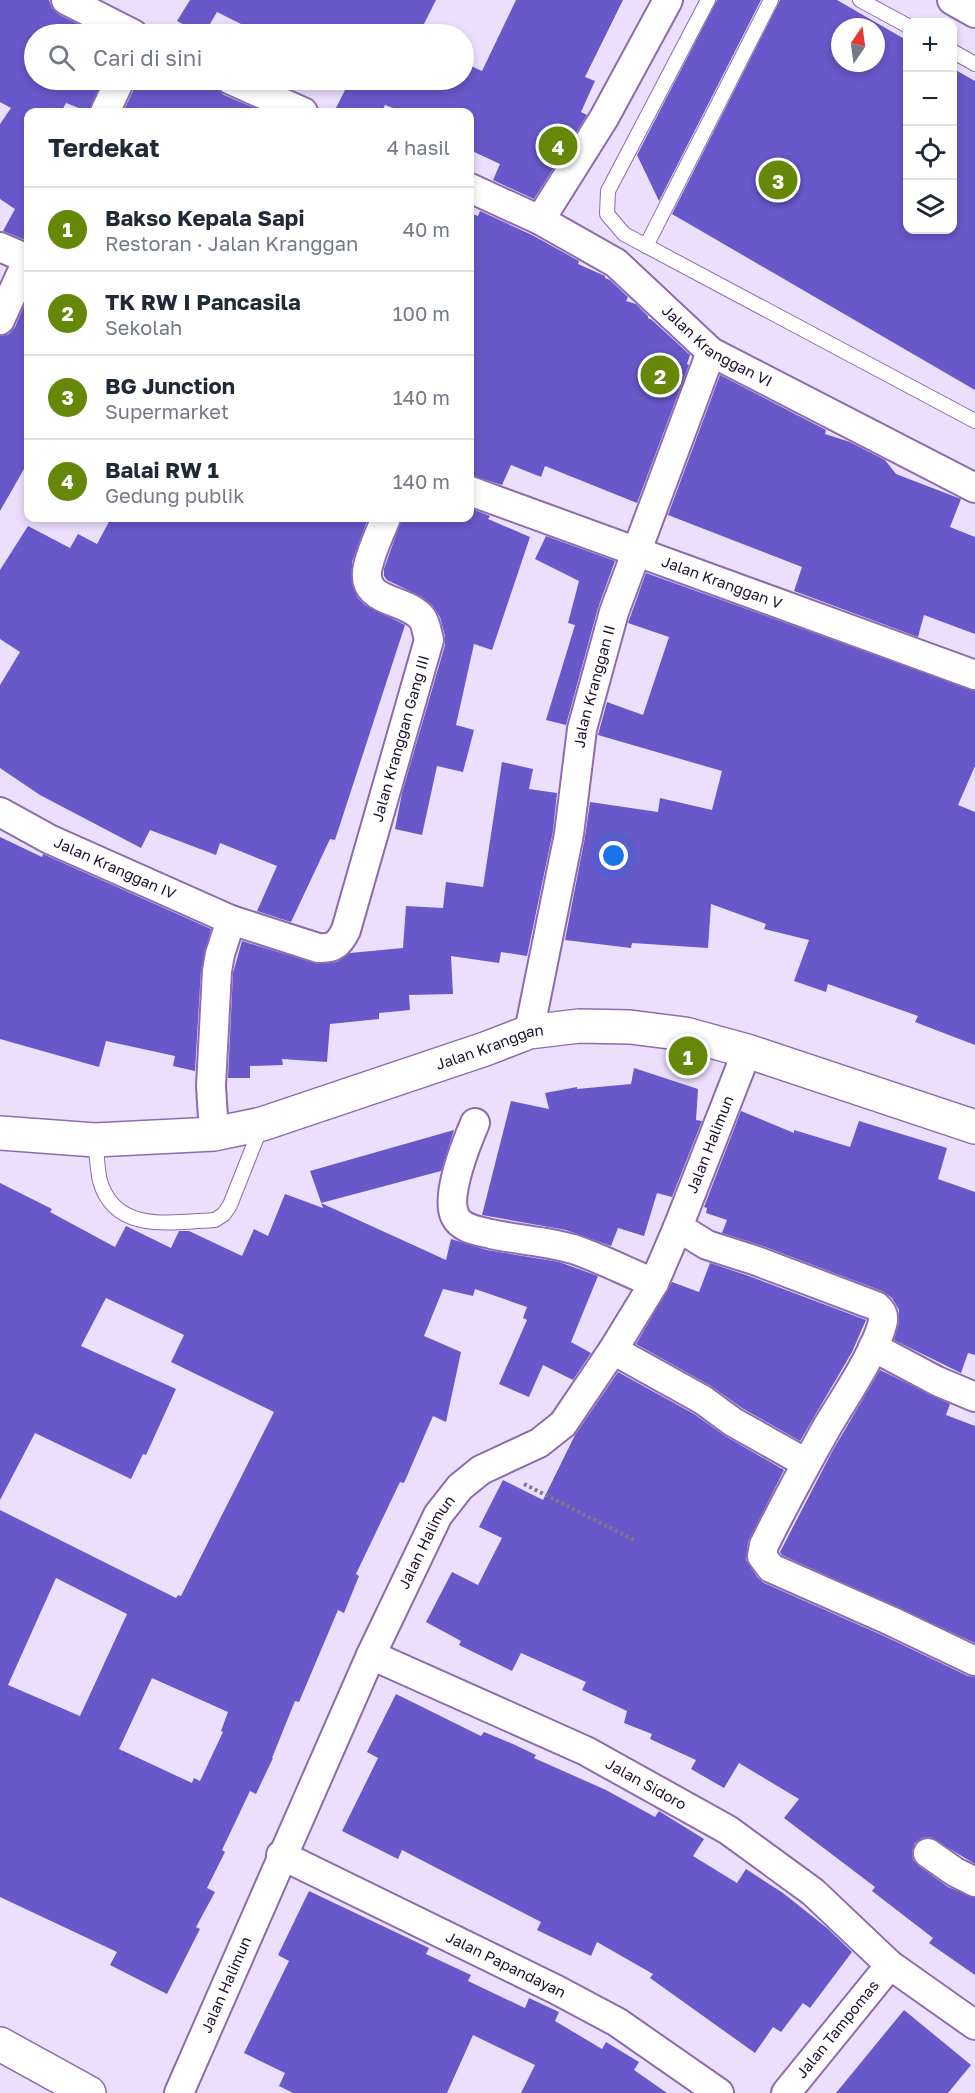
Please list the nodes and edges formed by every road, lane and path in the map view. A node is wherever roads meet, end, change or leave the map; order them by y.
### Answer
1 (66, 0) edge
2 (668, 0) edge
3 (708, 0) edge
4 (771, 0) edge
5 (860, 0) edge
6 (952, 0) edge
7 (975, 13) edge
8 (903, 23) edge
9 (113, 24) edge
10 (957, 54) edge
11 (975, 64) edge
12 (115, 90) edge
13 (254, 90) edge
14 (107, 108) edge
15 (294, 108) edge
16 (474, 190) edge
17 (540, 220) junction
18 (645, 246) junction
19 (0, 247) edge
20 (24, 257) edge
21 (24, 268) edge
22 (0, 321) edge
23 (711, 352) junction
24 (975, 421) edge
25 (975, 488) edge
26 (474, 492) edge
27 (385, 522) edge
28 (636, 551) junction
29 (975, 675) edge
30 (0, 812) edge
31 (231, 920) junction
32 (328, 949) joint
33 (529, 1032) junction
34 (747, 1051) junction
35 (475, 1123) dead end
36 (262, 1124) junction
37 (975, 1127) edge
38 (0, 1133) edge
39 (214, 1134) junction
40 (95, 1140) junction
41 (678, 1227) junction
42 (654, 1282) junction
43 (878, 1335) junction
44 (613, 1350) junction
45 (975, 1397) edge
46 (806, 1463) junction
47 (488, 1467) junction
48 (636, 1541) dead end
49 (371, 1655) junction
50 (975, 1661) edge
51 (928, 1853) dead end
52 (282, 1855) junction
53 (975, 1882) edge
54 (890, 1965) junction
55 (975, 2025) edge
56 (0, 2044) edge
57 (89, 2093) edge
58 (178, 2093) edge
59 (719, 2093) edge
60 (786, 2093) edge

1 - 9 street
2 - 17 street
3 - 18 lane
4 - 18 lane
5 - 8 lane
6 - 7 street
10 - 11 lane
12 - 14 street
13 - 15 street
16 - 17 street, Jalan Kranggan VI
17 - 23 street, Jalan Kranggan VI
18 - 24 lane
19 - 20 street
21 - 22 street
23 - 25 street, Jalan Kranggan VI
23 - 28 street, Jalan Kranggan II
26 - 28 street, Jalan Kranggan V
27 - 32 street, Jalan Kranggan Gang III
28 - 29 street, Jalan Kranggan V
28 - 33 street, Jalan Kranggan II
30 - 31 street, Jalan Kranggan IV
31 - 32 street, Jalan Kranggan IV
31 - 39 street
33 - 34 main road, Jalan Kranggan
33 - 36 main road, Jalan Kranggan
34 - 37 main road, Jalan Kranggan
34 - 41 street, Jalan Halimun
35 - 42 street
36 - 39 main road, Jalan Kranggan
36 - 40 lane
38 - 40 main road, Jalan Kranggan
39 - 40 main road, Jalan Kranggan
41 - 42 street, Jalan Halimun
41 - 43 street
42 - 44 street, Jalan Halimun
43 - 45 street
43 - 46 street
44 - 46 street
44 - 47 street, Jalan Halimun
46 - 50 street
47 - 48 path
47 - 49 street, Jalan Halimun
49 - 52 street, Jalan Halimun
49 - 54 street, Jalan Sidoro
51 - 53 street
52 - 58 street, Jalan Halimun
52 - 59 street, Jalan Papandayan
54 - 55 street, Jalan Sidoro
54 - 60 street, Jalan Tampomas
56 - 57 main road

